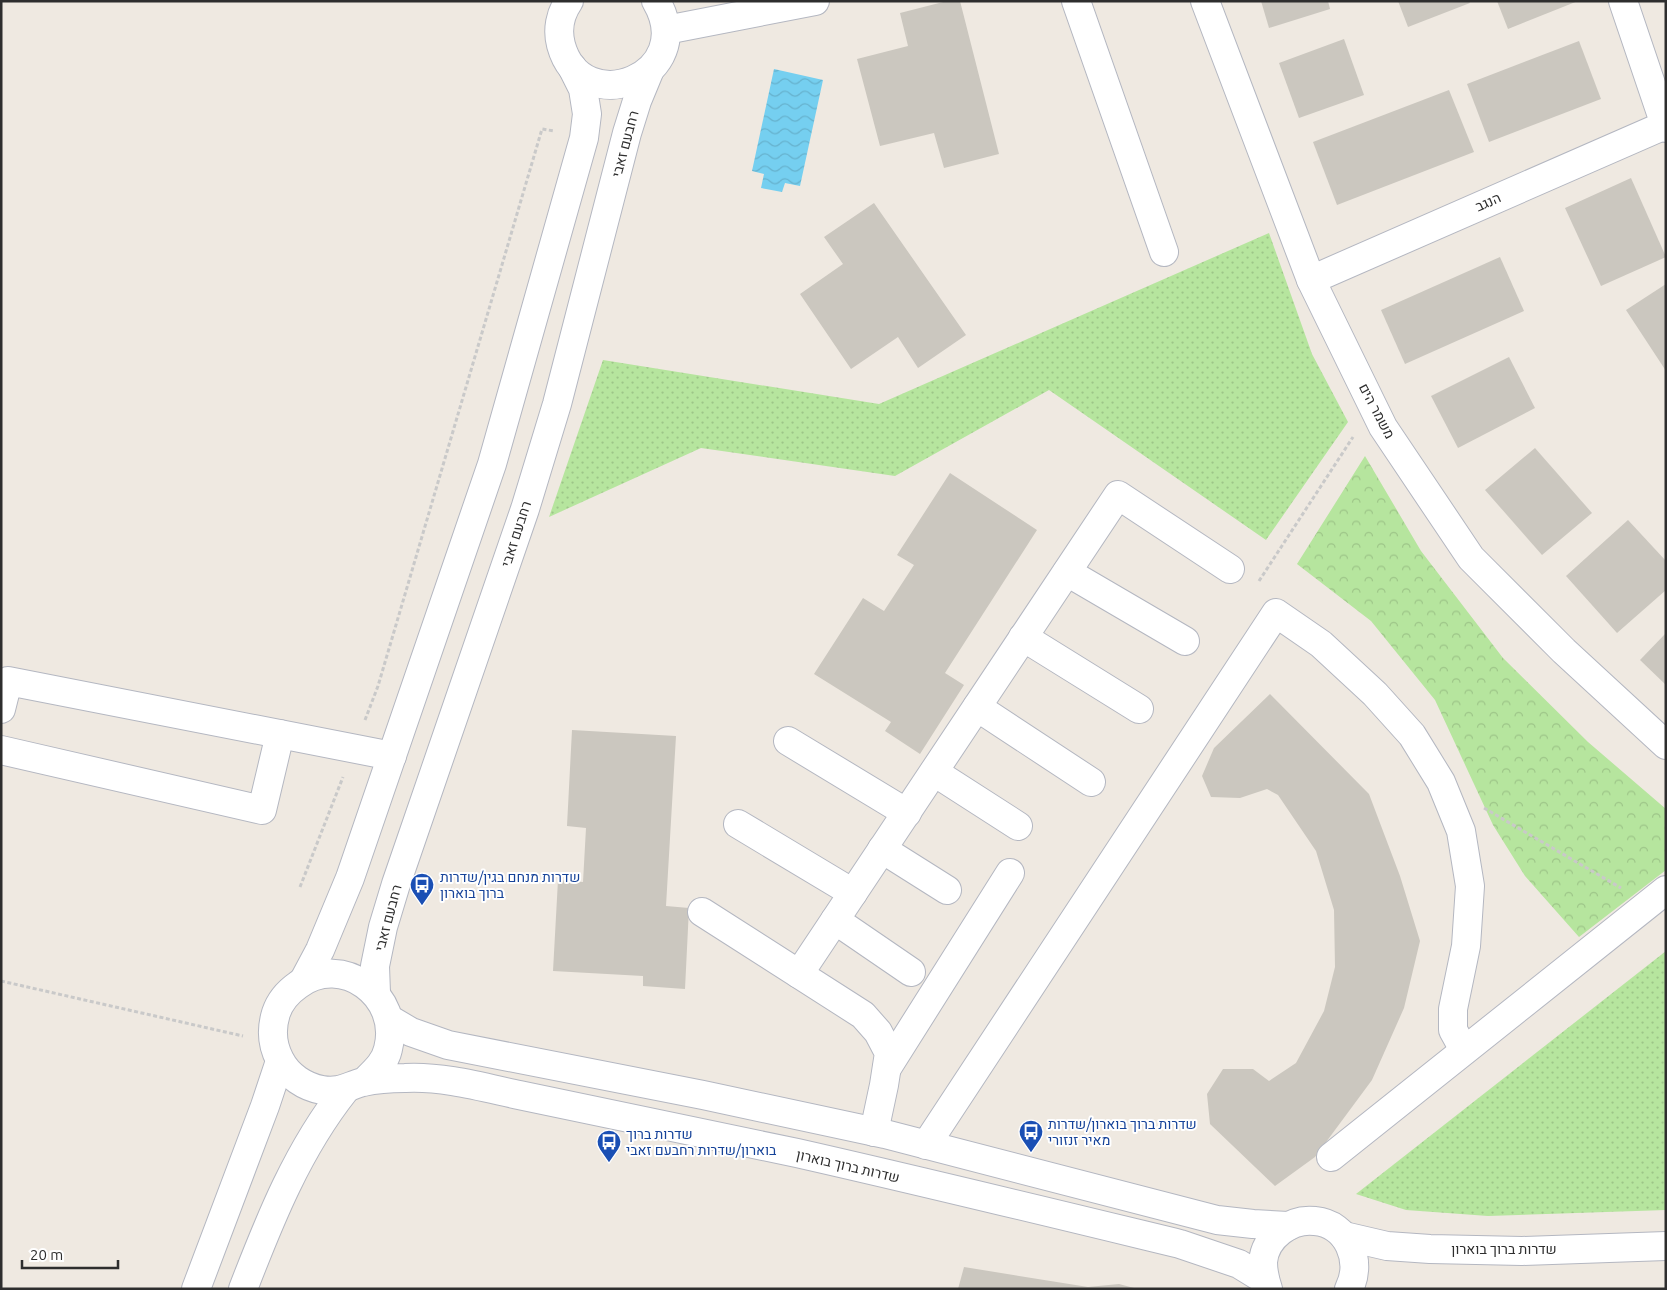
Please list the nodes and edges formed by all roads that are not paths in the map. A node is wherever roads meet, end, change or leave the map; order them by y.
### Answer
1 (569, 1) edge
2 (814, 1) edge
3 (1076, 1) edge
4 (1205, 1) edge
5 (1623, 1) edge
6 (662, 11) edge
7 (572, 67) junction
8 (649, 72) junction
9 (1665, 126) edge
10 (1164, 252) dead end
11 (1311, 280) junction
12 (1230, 569) dead end
13 (1067, 572) junction
14 (1023, 637) junction
15 (1185, 641) dead end
16 (977, 707) junction
17 (1139, 708) dead end
18 (1, 709) edge
19 (280, 734) junction
20 (788, 740) dead end
21 (1666, 744) edge
22 (1, 750) edge
23 (392, 756) junction
24 (934, 772) junction
25 (1091, 782) dead end
26 (907, 813) junction
27 (738, 824) dead end
28 (1018, 826) dead end
29 (882, 849) junction
30 (1010, 873) dead end
31 (947, 890) dead end
32 (853, 893) junction
33 (1657, 897) edge
34 (702, 912) dead end
35 (835, 920) junction
36 (911, 972) dead end
37 (799, 974) junction
38 (304, 980) junction
39 (376, 993) junction
40 (388, 1019) junction
41 (1464, 1050) junction
42 (277, 1052) junction
43 (887, 1068) junction
44 (354, 1086) junction
45 (874, 1132) junction
46 (926, 1145) junction
47 (1330, 1157) dead end
48 (1288, 1226) junction
49 (1344, 1236) junction
50 (1666, 1246) edge
51 (1267, 1284) edge
52 (196, 1289) edge
53 (243, 1289) edge
54 (1349, 1289) edge

1 - 7 street
2 - 6 street
3 - 10 street
4 - 11 street, משמר הים
5 - 9 street, הנגב
6 - 8 street, רחבעם זאבי
7 - 8 street
7 - 23 street
8 - 39 street, רחבעם זאבי
9 - 11 street, הנגב
11 - 21 street, משמר הים
12 - 13 street
13 - 14 street
13 - 15 street
14 - 16 street
14 - 17 street
16 - 24 street
16 - 25 street
18 - 19 street
19 - 22 street
19 - 23 street
20 - 26 street
23 - 38 street
24 - 26 street
24 - 28 street
26 - 29 street
27 - 32 street
29 - 31 street
29 - 32 street
30 - 43 street
32 - 35 street
33 - 41 street
34 - 37 street
35 - 36 street
35 - 37 street
37 - 43 street
38 - 39 street
38 - 42 street
39 - 40 street
40 - 44 street
40 - 45 street
41 - 46 street
41 - 47 street
42 - 44 street
42 - 52 street
43 - 45 street
44 - 51 street, שדרות ברוך בוארון
44 - 53 street
45 - 46 street
46 - 48 street
48 - 49 street, שדרות ברוך בוארון
48 - 51 street
49 - 50 street, שדרות ברוך בוארון
49 - 54 street

